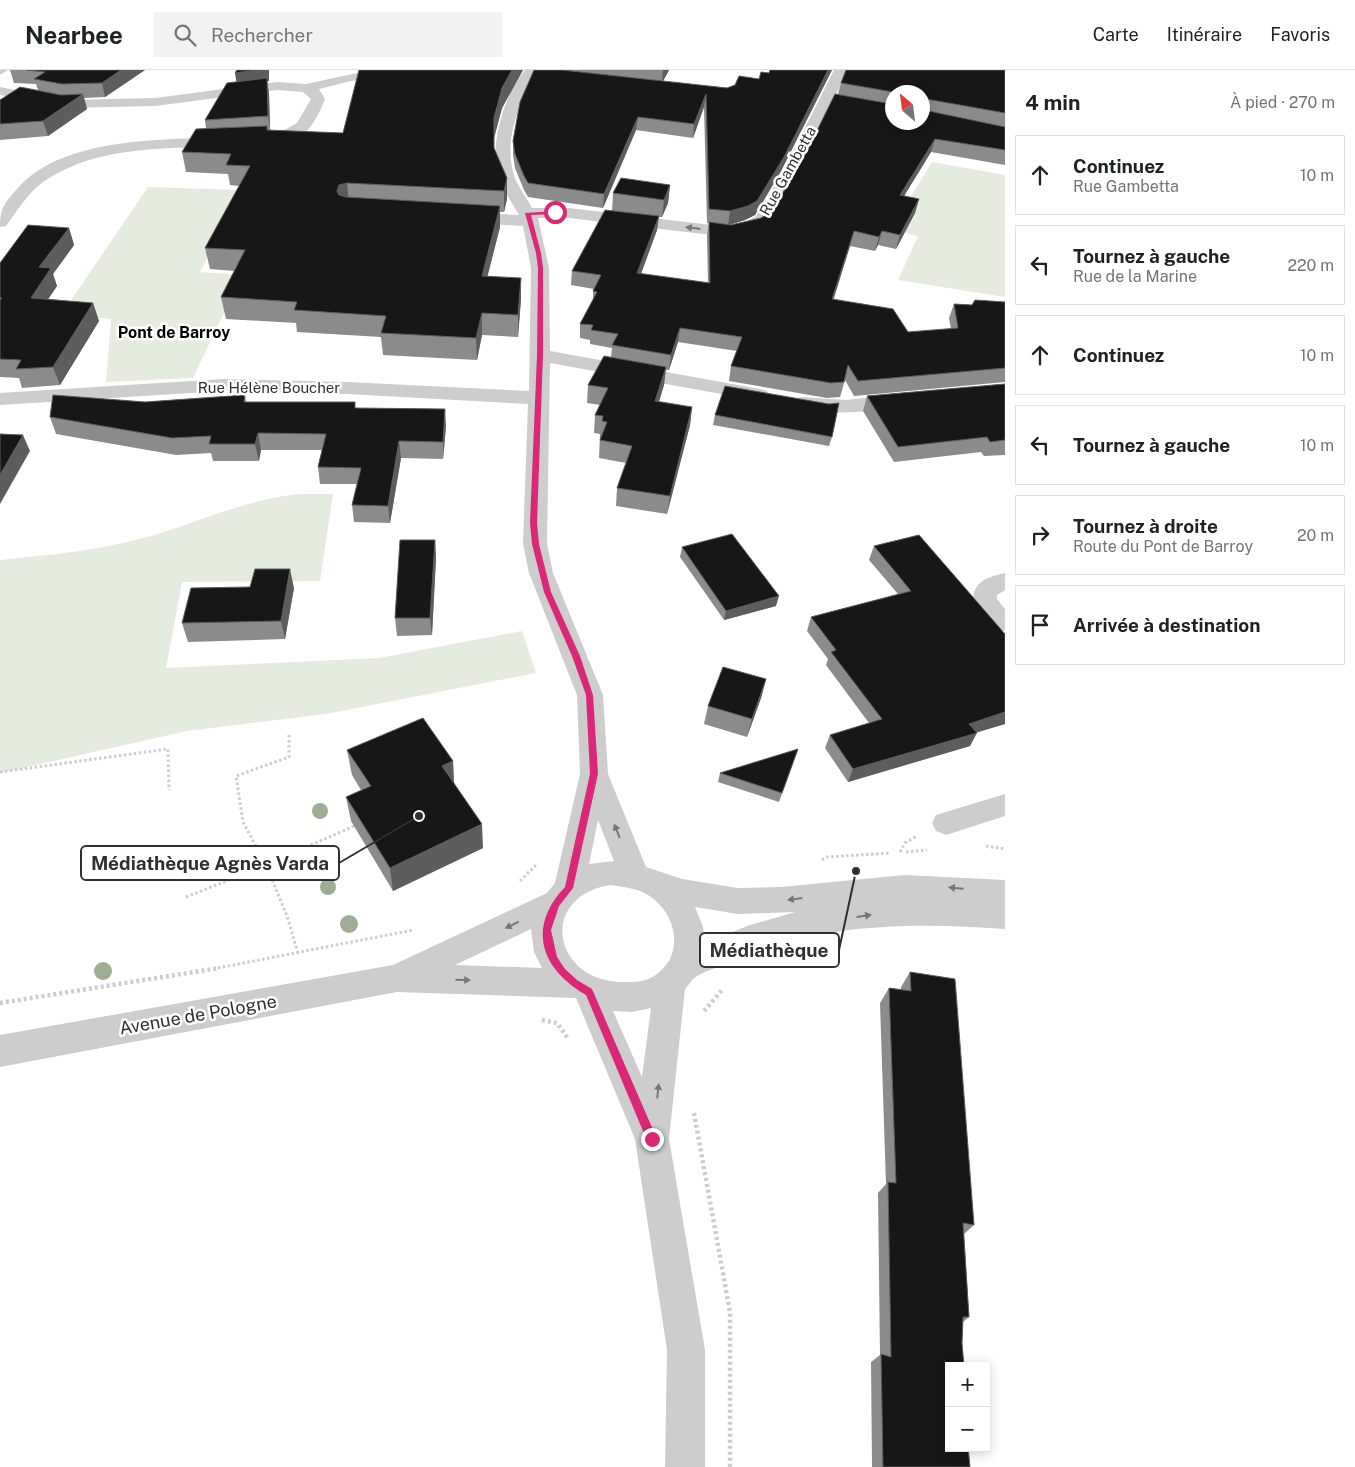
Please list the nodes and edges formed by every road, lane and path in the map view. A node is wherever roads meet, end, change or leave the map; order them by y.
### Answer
1 (304, 70) edge
2 (403, 70) edge
3 (841, 70) edge
4 (532, 71) edge
5 (550, 75) edge
6 (300, 87) junction
7 (0, 91) edge
8 (826, 100) junction
9 (845, 103) edge
10 (445, 216) edge
11 (529, 217) junction
12 (0, 222) edge
13 (540, 355) junction
14 (539, 398) junction
15 (921, 398) edge
16 (0, 399) edge
17 (1005, 581) edge
18 (1005, 622) edge
19 (289, 735) dead end
20 (0, 772) edge
21 (594, 774) junction
22 (169, 790) dead end
23 (1005, 804) edge
24 (946, 823) dead end
25 (354, 826) edge
26 (986, 846) dead end
27 (1005, 849) edge
28 (540, 862) dead end
29 (266, 865) junction
30 (647, 881) junction
31 (514, 886) dead end
32 (1005, 893) edge
33 (562, 896) junction
34 (186, 897) dead end
35 (1005, 916) edge
36 (415, 930) dead end
37 (298, 953) junction
38 (677, 976) junction
39 (397, 978) junction
40 (729, 985) dead end
41 (581, 987) junction
42 (0, 1004) edge
43 (699, 1018) dead end
44 (539, 1019) dead end
45 (574, 1048) dead end
46 (0, 1051) edge
47 (692, 1102) dead end
48 (652, 1139) junction
49 (685, 1467) edge
50 (730, 1467) edge

1 - 6 street
2 - 6 street
3 - 8 street, Rue Gambetta
4 - 5 street
4 - 11 street
6 - 7 street
6 - 12 street
8 - 9 street
8 -> 11 street, Rue Gambetta
10 - 11 street, Rue Gambetta
11 - 13 street
13 - 14 street
13 - 15 street
14 - 16 street, Rue Hélène Boucher
14 - 21 street
17 - 18 street
19 - 29 path
20 - 22 path
30 -> 21 street
21 - 33 street
23 - 24 street
25 - 29 path
26 - 27 path
28 - 31 path
29 - 34 path
29 - 37 path
32 -> 30 street
30 - 33 street
30 - 38 street
33 -> 39 street, Avenue de Pologne
33 - 41 street
38 -> 35 street
36 - 37 path
37 - 42 path
38 - 41 street
48 -> 38 street
39 -> 41 street, Avenue de Pologne
39 - 46 street, Avenue de Pologne
40 - 43 path
41 - 48 street
44 - 45 path
47 - 50 path
48 - 49 street

